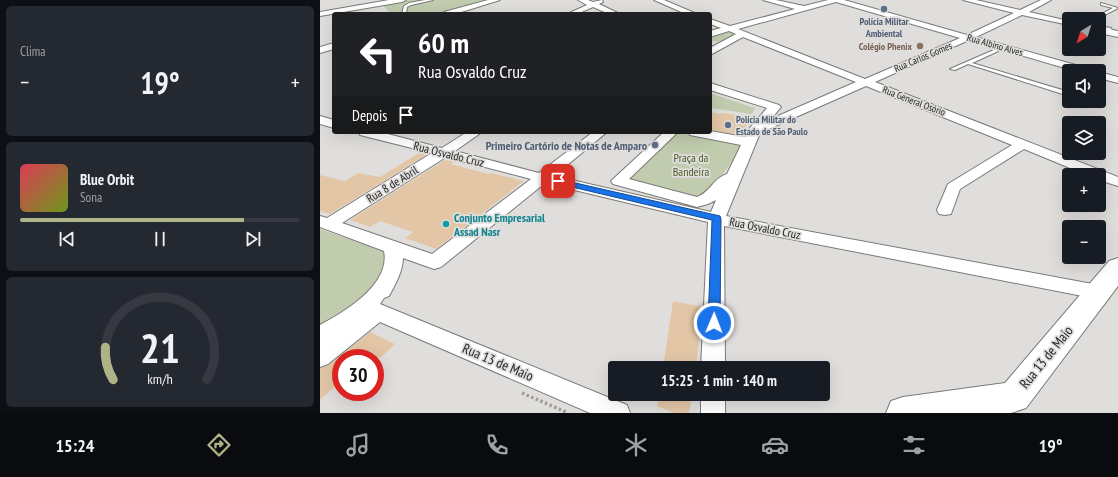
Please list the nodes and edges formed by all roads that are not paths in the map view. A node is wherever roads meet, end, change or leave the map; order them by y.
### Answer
1 (402, 0) edge
2 (431, 0) edge
3 (496, 0) edge
4 (582, 0) edge
5 (604, 0) edge
6 (658, 0) edge
7 (767, 0) edge
8 (836, 0) edge
9 (967, 0) edge
10 (1047, 0) edge
11 (382, 4) edge
12 (1102, 4) dead end
13 (593, 5) junction
14 (804, 8) junction
15 (681, 9) junction
16 (332, 12) edge
17 (332, 12) edge
18 (404, 12) edge
19 (454, 12) edge
20 (576, 12) edge
21 (611, 12) edge
22 (676, 12) edge
23 (689, 12) edge
24 (1024, 12) junction
25 (1106, 13) edge
26 (320, 14) edge
27 (1062, 21) edge
28 (712, 22) edge
29 (730, 29) junction
30 (712, 34) edge
31 (743, 34) junction
32 (969, 37) junction
33 (712, 44) edge
34 (720, 46) junction
35 (332, 47) edge
36 (1003, 47) junction
37 (712, 51) edge
38 (322, 54) edge
39 (968, 63) junction
40 (1062, 64) edge
41 (954, 69) dead end
42 (1106, 77) edge
43 (1118, 80) edge
44 (866, 82) junction
45 (712, 87) edge
46 (1062, 92) edge
47 (332, 116) edge
48 (320, 120) edge
49 (332, 123) edge
50 (712, 133) edge
51 (372, 134) edge
52 (473, 134) edge
53 (598, 134) edge
54 (670, 134) edge
55 (751, 136) junction
56 (1023, 144) junction
57 (442, 153) junction
58 (735, 172) junction
59 (543, 178) junction
60 (1118, 182) edge
61 (945, 210) dead end
62 (716, 219) junction
63 (324, 222) edge
64 (392, 247) junction
65 (1118, 267) edge
66 (386, 281) junction
67 (1098, 292) junction
68 (378, 312) junction
69 (320, 336) edge
70 (320, 357) edge
71 (714, 361) edge
72 (713, 401) edge
73 (618, 413) edge
74 (713, 413) edge
75 (903, 413) edge

1 - 11 street
2 - 18 lane
3 - 19 street
4 - 13 street
5 - 13 street
6 - 15 street
7 - 14 street
8 - 14 street
8 - 32 street, Rua Albino Alves
9 - 24 street
10 - 24 street, Rua Carlos Gomes
11 - 16 street
12 - 25 lane
13 - 20 street
13 - 21 street
14 - 29 street
15 - 22 street
15 - 23 street
17 - 26 street
24 - 27 street
24 - 32 street, Rua Carlos Gomes
28 - 29 street, Rua General Osório
29 - 30 street
29 - 31 street, Rua General Osório
31 - 34 street
31 - 44 street, Rua General Osório
32 - 36 street, Rua Albino Alves
32 - 44 street, Rua Carlos Gomes
33 - 34 street
34 - 37 street
35 - 38 street
36 - 39 lane
36 - 40 street, Rua Albino Alves
39 - 41 lane
39 - 46 lane
42 - 43 street
44 - 55 street, Rua Carlos Gomes
44 - 56 street, Rua General Osório
45 - 55 street
47 - 48 street
48 - 49 street
50 - 55 street
51 - 57 street, Rua Osvaldo Cruz
52 - 57 street, Rua 8 de Abril
53 - 59 street
54 - 58 street
55 - 58 street
56 - 60 street, Rua General Osório
56 - 61 street
57 - 59 street, Rua Osvaldo Cruz
57 - 63 street, Rua 8 de Abril
58 - 62 street
59 - 62 street, Rua Osvaldo Cruz
59 - 64 street
62 - 67 street, Rua Osvaldo Cruz
62 - 71 street
63 - 64 street
64 - 66 street
65 - 67 street, Rua 13 de Maio
66 - 68 street
66 - 69 street
67 - 75 street, Rua 13 de Maio
68 - 70 street
68 - 73 street, Rua 13 de Maio
72 - 74 street

